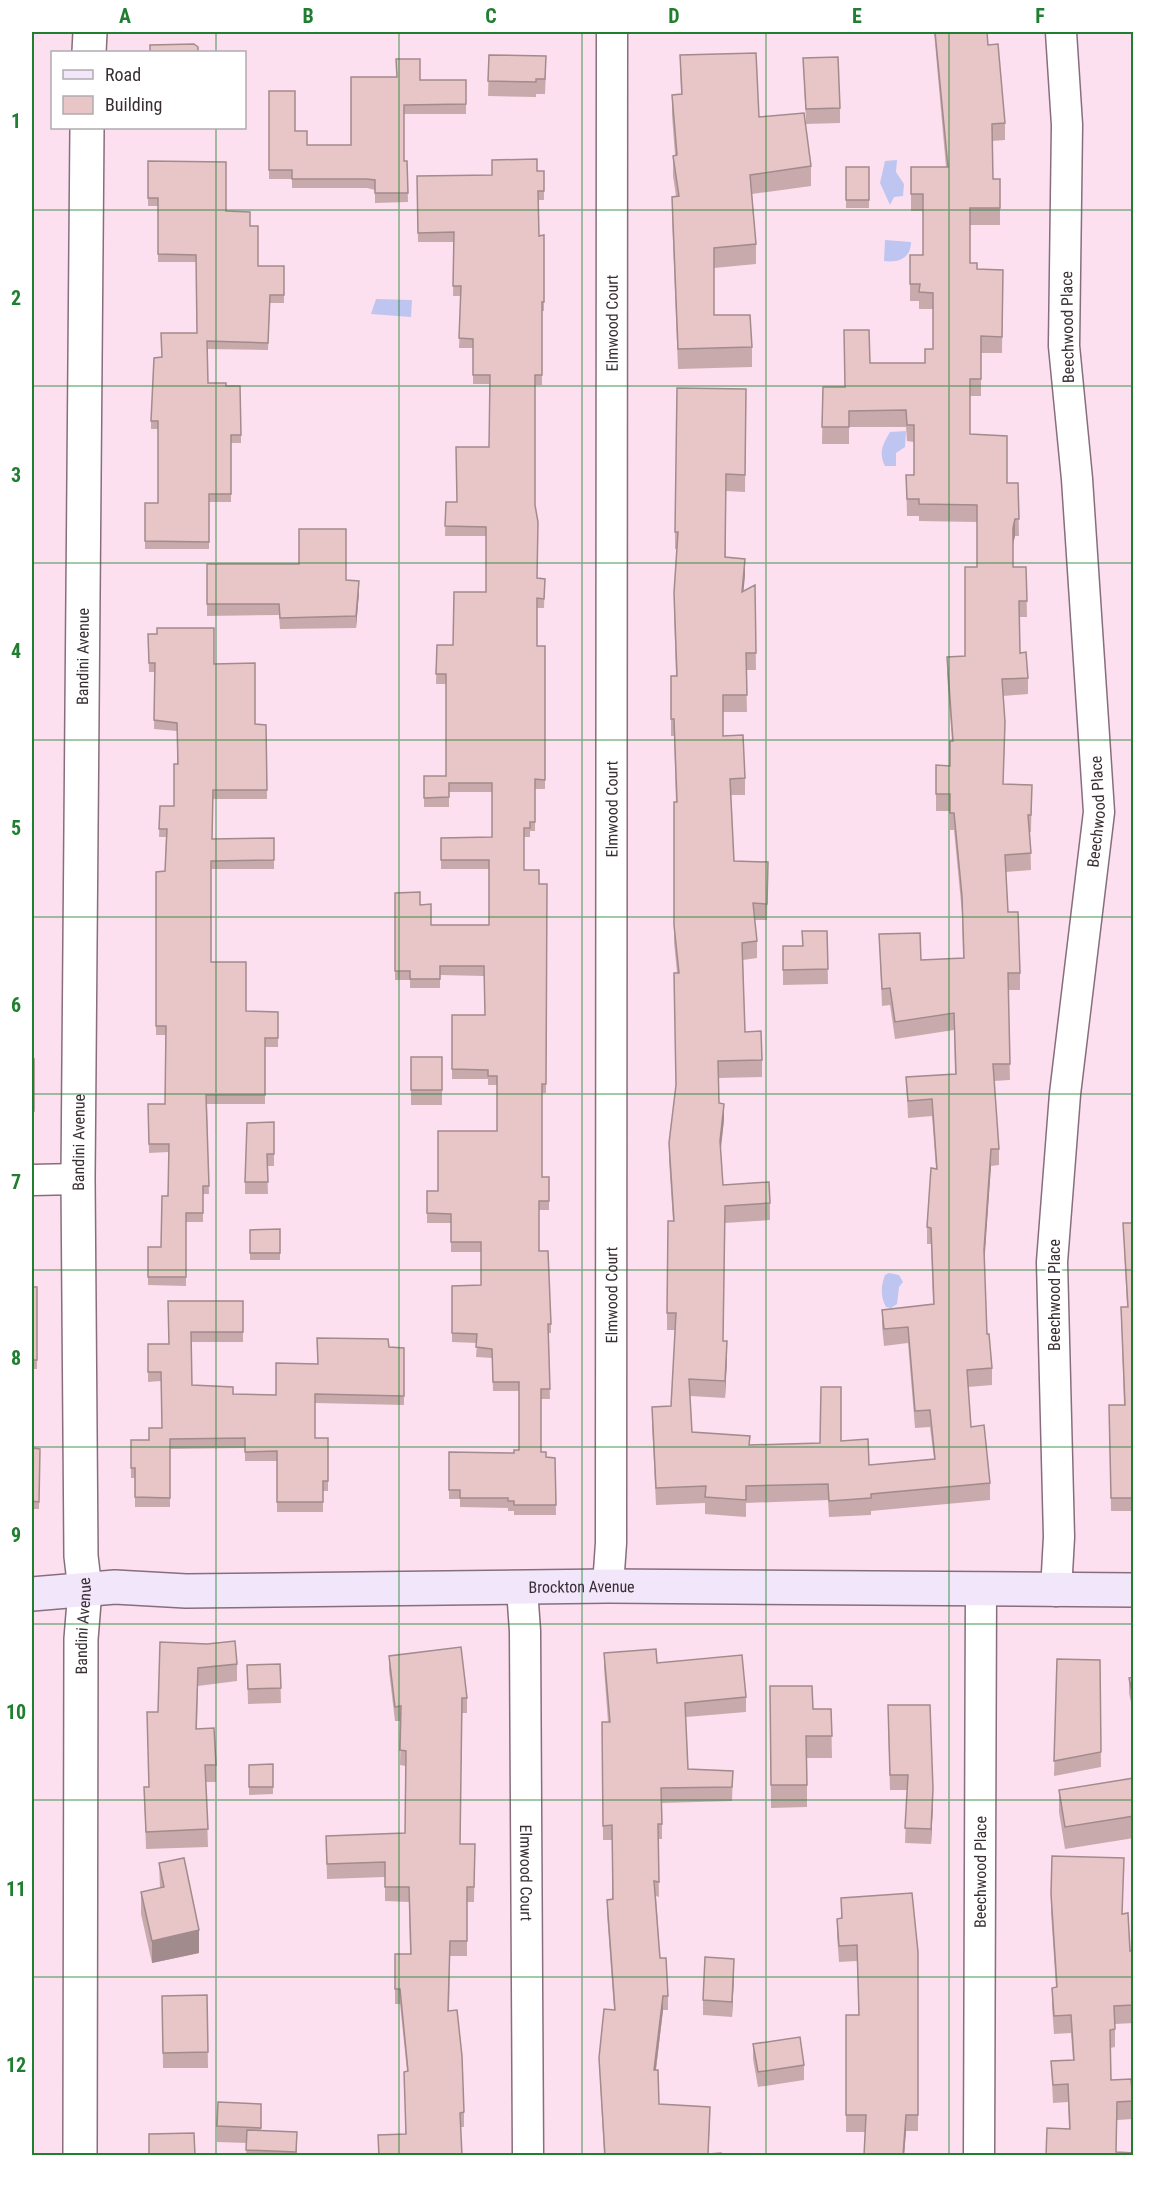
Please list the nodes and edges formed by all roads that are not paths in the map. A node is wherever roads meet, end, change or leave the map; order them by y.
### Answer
1 (90, 32) edge
2 (612, 32) edge
3 (1061, 32) edge
4 (89, 51) edge
5 (87, 129) edge
6 (78, 1179) junction
7 (32, 1180) edge
8 (608, 1586) junction
9 (522, 1588) junction
10 (981, 1588) junction
11 (86, 1590) junction
12 (1056, 1590) junction
13 (1134, 1590) edge
14 (32, 1594) edge
15 (80, 2156) edge
16 (528, 2156) edge
17 (979, 2156) edge

1 - 4 street
2 - 8 street, Elmwood Court
3 - 12 street, Beechwood Place
5 - 6 street, Bandini Avenue
6 - 7 street
6 - 11 street, Bandini Avenue
8 - 9 main road, Brockton Avenue
8 - 10 main road, Brockton Avenue
9 - 11 main road, Brockton Avenue
9 - 16 street, Elmwood Court
10 - 12 main road, Brockton Avenue
10 - 17 street, Beechwood Place
11 - 14 main road, Brockton Avenue
11 - 15 street, Bandini Avenue
12 - 13 main road, Brockton Avenue

